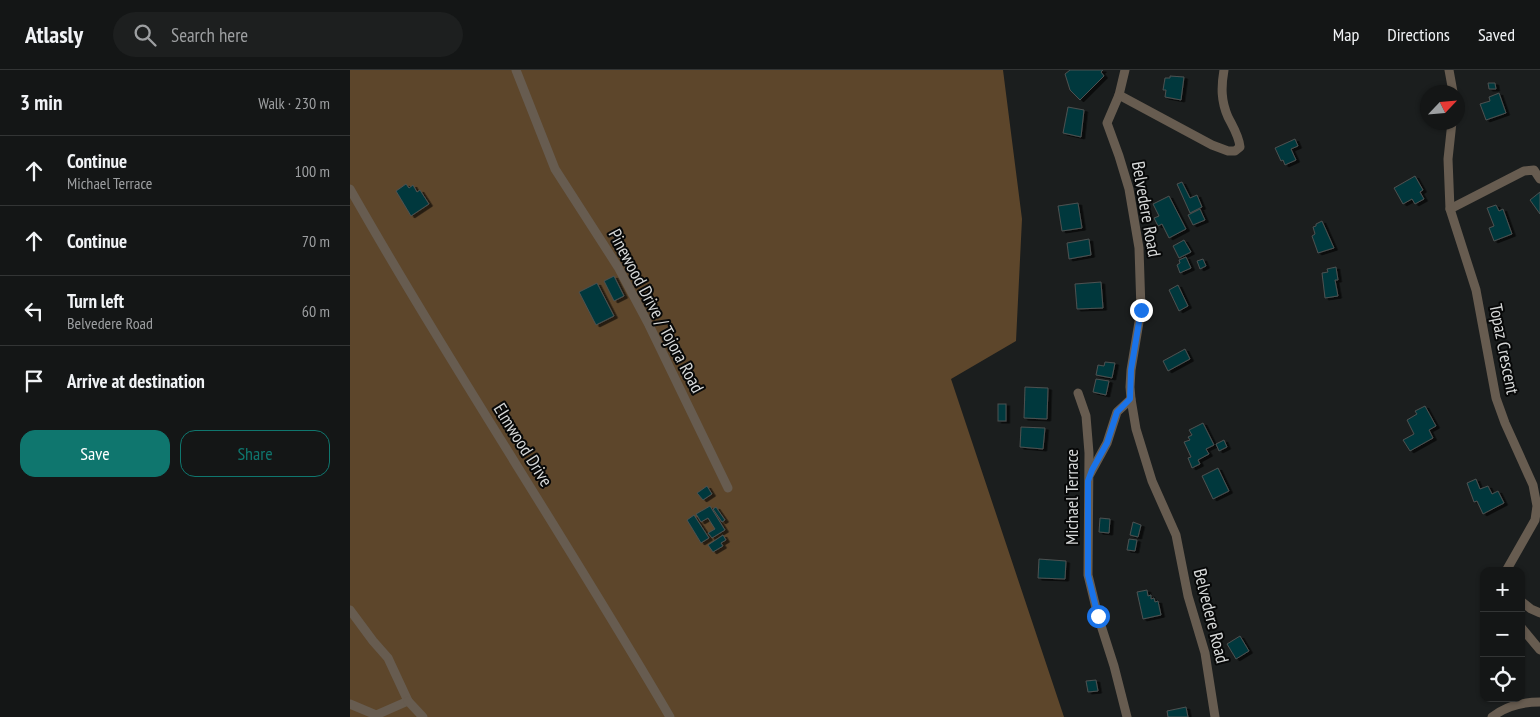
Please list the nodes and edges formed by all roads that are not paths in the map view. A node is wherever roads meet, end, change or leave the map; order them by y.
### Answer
1 (516, 70) edge
2 (1126, 70) edge
3 (1224, 70) edge
4 (1449, 70) edge
5 (1452, 85) edge
6 (1119, 95) junction
7 (1451, 130) edge
8 (1540, 179) edge
9 (350, 189) edge
10 (1450, 209) junction
11 (1078, 393) dead end
12 (1130, 399) junction
13 (1088, 481) junction
14 (728, 488) dead end
15 (1509, 567) edge
16 (1525, 604) edge
17 (350, 610) edge
18 (1540, 613) edge
19 (1525, 632) edge
20 (1540, 650) edge
21 (408, 702) junction
22 (1540, 702) edge
23 (350, 704) edge
24 (423, 717) edge
25 (670, 717) edge
26 (1127, 717) edge
27 (1215, 717) edge
28 (1492, 717) edge

1 - 14 street, Pinewood Drive / Tojora Road
2 - 6 street, Belvedere Road
3 - 6 street
4 - 5 street
6 - 12 street, Belvedere Road
7 - 10 street, Topaz Crescent
8 - 10 street
9 - 25 street, Elmwood Drive
10 - 15 street, Topaz Crescent
11 - 13 street, Michael Terrace
12 - 13 street
12 - 27 street, Belvedere Road
13 - 26 street, Michael Terrace
16 - 18 street
17 - 21 street
19 - 20 street
21 - 23 street
21 - 24 street
22 - 28 street

